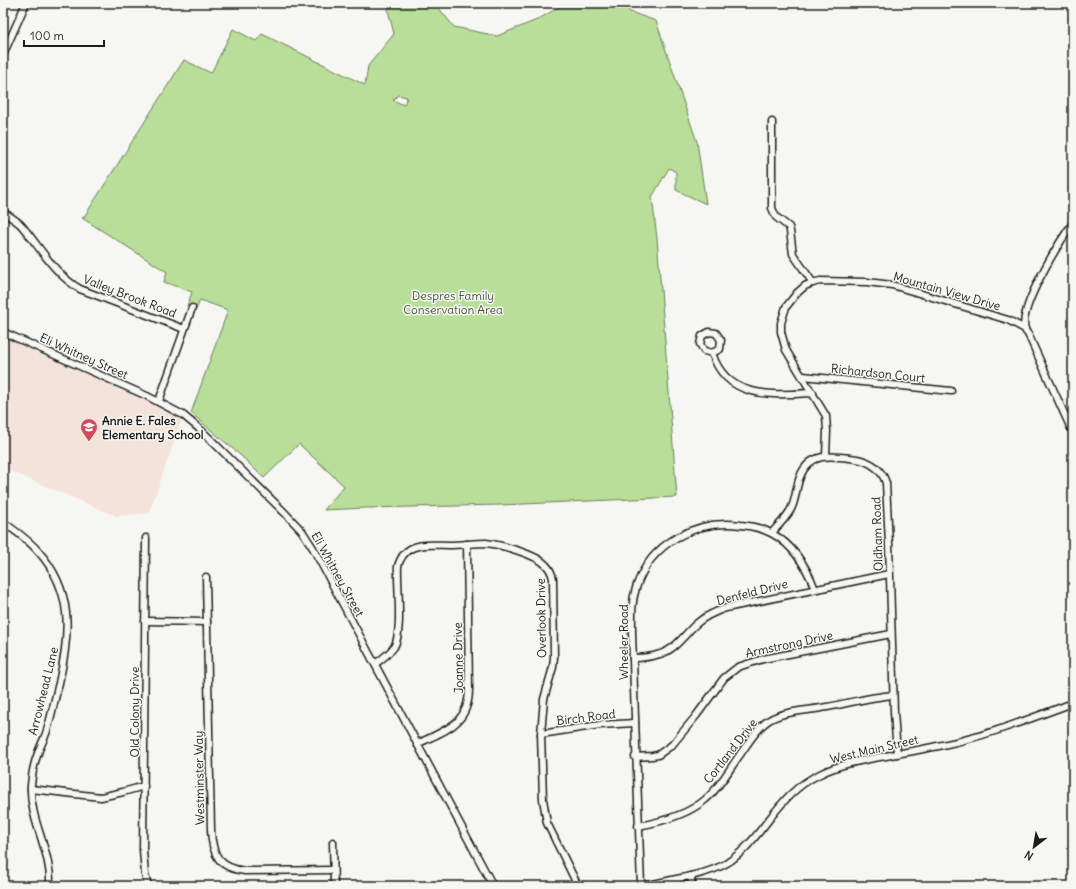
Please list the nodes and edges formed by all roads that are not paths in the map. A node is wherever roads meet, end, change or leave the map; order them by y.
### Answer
1 (26, 3) edge
2 (3, 55) edge
3 (772, 122) dead end
4 (3, 212) edge
5 (1073, 223) edge
6 (813, 282) junction
7 (192, 308) dead end
8 (184, 329) junction
9 (1025, 329) junction
10 (3, 332) edge
11 (712, 353) dead end
12 (802, 376) junction
13 (951, 391) dead end
14 (813, 393) junction
15 (159, 401) junction
16 (1073, 433) edge
17 (826, 456) junction
18 (3, 522) edge
19 (772, 534) junction
20 (146, 538) dead end
21 (467, 544) junction
22 (890, 574) junction
23 (206, 577) dead end
24 (815, 589) junction
25 (145, 621) junction
26 (207, 622) junction
27 (891, 634) junction
28 (633, 658) junction
29 (375, 664) junction
30 (893, 695) junction
31 (1073, 703) edge
32 (635, 723) junction
33 (541, 734) junction
34 (417, 744) junction
35 (897, 754) junction
36 (636, 757) junction
37 (144, 786) junction
38 (31, 789) junction
39 (638, 826) junction
40 (333, 842) dead end
41 (333, 870) junction
42 (690, 876) junction
43 (50, 886) edge
44 (148, 886) edge
45 (334, 886) edge
46 (493, 886) edge
47 (578, 886) edge
48 (642, 886) edge
49 (693, 886) edge

1 - 2 street
3 - 6 street
4 - 8 street, Valley Brook Road
5 - 9 street
6 - 9 street, Mountain View Drive
6 - 12 street
7 - 8 street
8 - 15 street
9 - 16 street
10 - 15 street, Eli Whitney Street
11 - 14 street
12 - 13 street, Richardson Court
12 - 14 street
14 - 17 street
15 - 29 street, Eli Whitney Street
17 - 19 street
17 - 22 street, Oldham Road
18 - 38 street, Arrowhead Lane
19 - 24 street, Wheeler Road
19 - 28 street, Wheeler Road
20 - 25 street, Old Colony Drive
21 - 29 street, Overlook Drive
21 - 33 street, Overlook Drive
21 - 34 street, Joanne Drive
22 - 24 street, Denfeld Drive
22 - 27 street, Oldham Road
23 - 26 street, Westminster Way
24 - 28 street, Denfeld Drive
25 - 26 street
25 - 37 street, Old Colony Drive
26 - 41 street, Westminster Way
27 - 30 street, Oldham Road
27 - 36 street, Armstrong Drive
28 - 32 street, Wheeler Road
29 - 34 street, Eli Whitney Street
30 - 35 street, Oldham Road
30 - 39 street, Cortland Drive
31 - 35 street, West Main Street
32 - 33 street, Birch Road
32 - 36 street, Wheeler Road
33 - 47 street, Overlook Drive
34 - 46 street, Eli Whitney Street
35 - 42 street, West Main Street
36 - 39 street, Wheeler Road
37 - 38 street
37 - 44 street, Old Colony Drive
38 - 43 street, Arrowhead Lane
39 - 48 street, Wheeler Road
40 - 41 street
41 - 45 street
42 - 48 street, West Main Street
42 - 49 street

